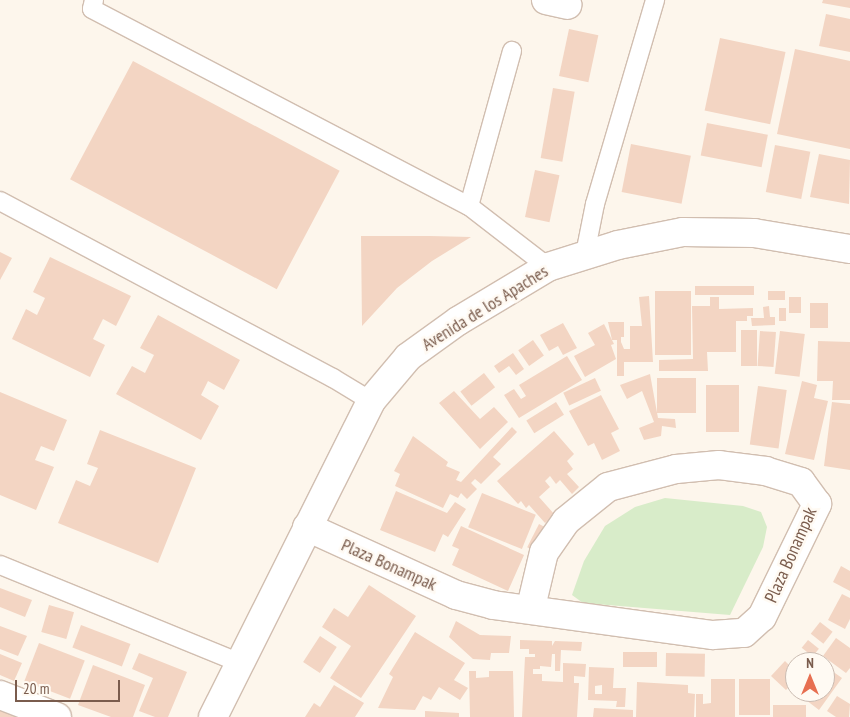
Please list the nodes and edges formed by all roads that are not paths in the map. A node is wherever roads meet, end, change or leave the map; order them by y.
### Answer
1 (94, 0) edge
2 (655, 0) edge
3 (512, 51) dead end
4 (0, 201) edge
5 (469, 206) junction
6 (850, 248) edge
7 (585, 254) junction
8 (548, 267) junction
9 (371, 401) junction
10 (307, 527) junction
11 (0, 565) edge
12 (531, 607) junction
13 (240, 663) junction
14 (0, 695) edge
15 (56, 717) edge
16 (213, 717) edge

1 - 5 lane
2 - 7 lane
3 - 5 lane
4 - 9 lane
5 - 8 lane
6 - 7 street, Avenida de los Apaches
7 - 8 street, Avenida de los Apaches
8 - 9 street, Avenida de los Apaches
9 - 10 street, Avenida de los Apaches
10 - 12 street, Plaza Bonampak
10 - 13 street, Avenida de los Apaches
11 - 13 lane
12 - 12 street, Plaza Bonampak
13 - 16 street, Avenida de los Apaches
14 - 15 street

